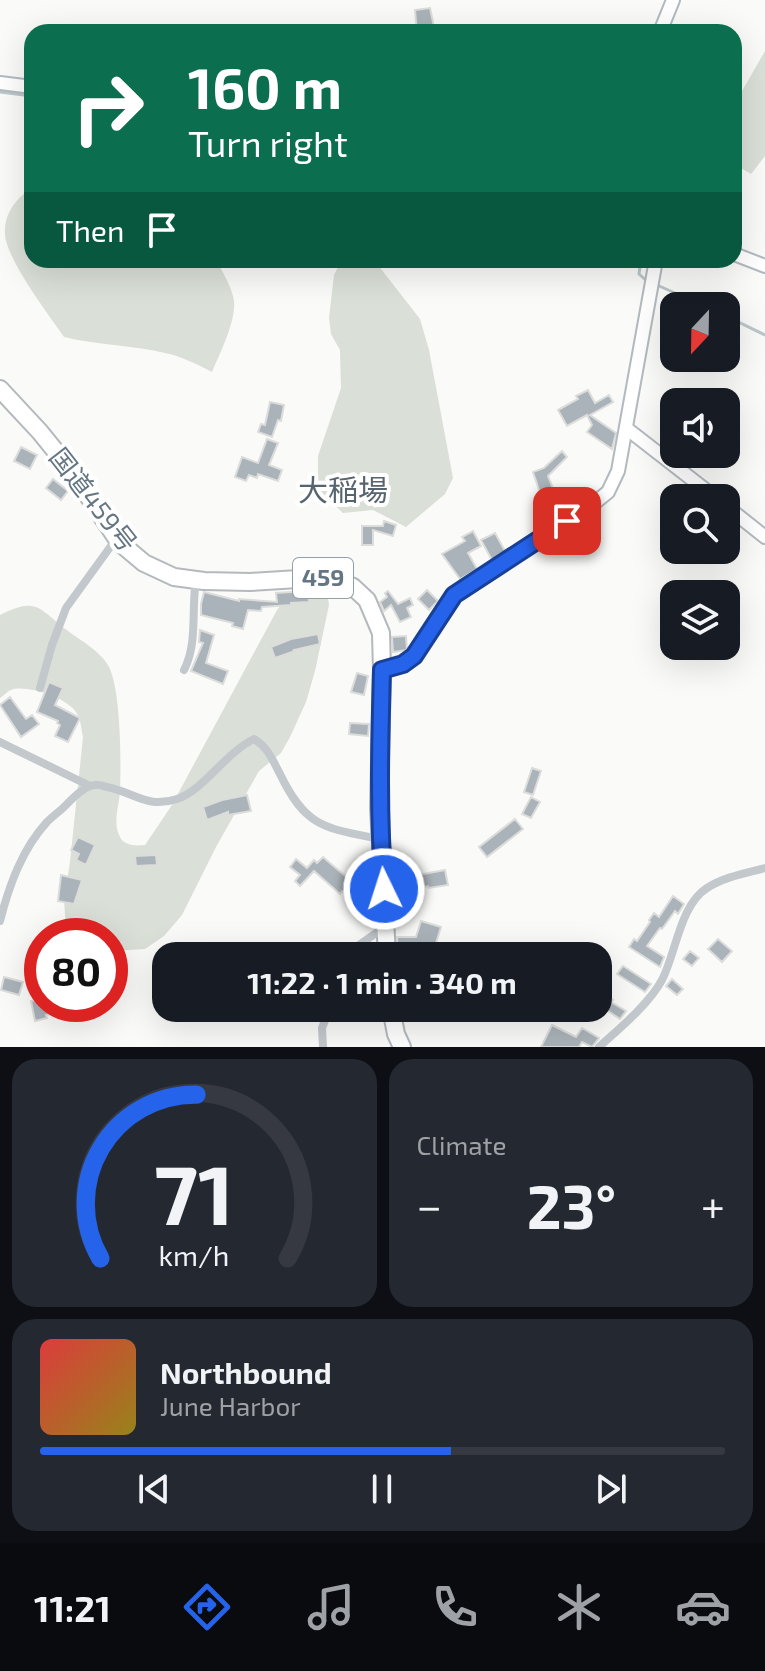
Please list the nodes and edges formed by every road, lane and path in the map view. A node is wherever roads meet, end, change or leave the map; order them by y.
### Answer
1 (673, 0) edge
2 (663, 24) edge
3 (0, 83) edge
4 (24, 86) edge
5 (742, 257) edge
6 (765, 266) edge
7 (655, 268) edge
8 (0, 389) edge
9 (626, 428) junction
10 (698, 484) edge
11 (740, 517) edge
12 (765, 537) edge
13 (116, 538) junction
14 (196, 580) junction
15 (184, 670) dead end
16 (382, 670) junction
17 (40, 688) dead end
18 (0, 742) edge
19 (90, 786) junction
20 (380, 839) junction
21 (765, 868) edge
22 (0, 921) edge
23 (386, 926) junction
24 (363, 942) edge
25 (387, 942) edge
26 (324, 1022) edge
27 (394, 1022) edge
28 (323, 1047) edge
29 (402, 1047) edge
30 (599, 1047) edge

1 - 2 street
3 - 4 street
5 - 6 street
7 - 9 street
8 - 13 highway, 国道459号 / 459
9 - 10 street
9 - 16 street
11 - 12 street
13 - 14 highway, 国道459号 / 459
13 - 17 street
14 - 15 street
14 - 16 highway, 国道459号 / 459
16 - 20 highway, 国道459号 / 459
18 - 19 street
19 - 20 street
19 - 22 street
20 - 23 highway, 国道459号 / 459
21 - 30 street
23 - 24 street
23 - 25 highway, 国道459号 / 459
26 - 28 street
27 - 29 highway

